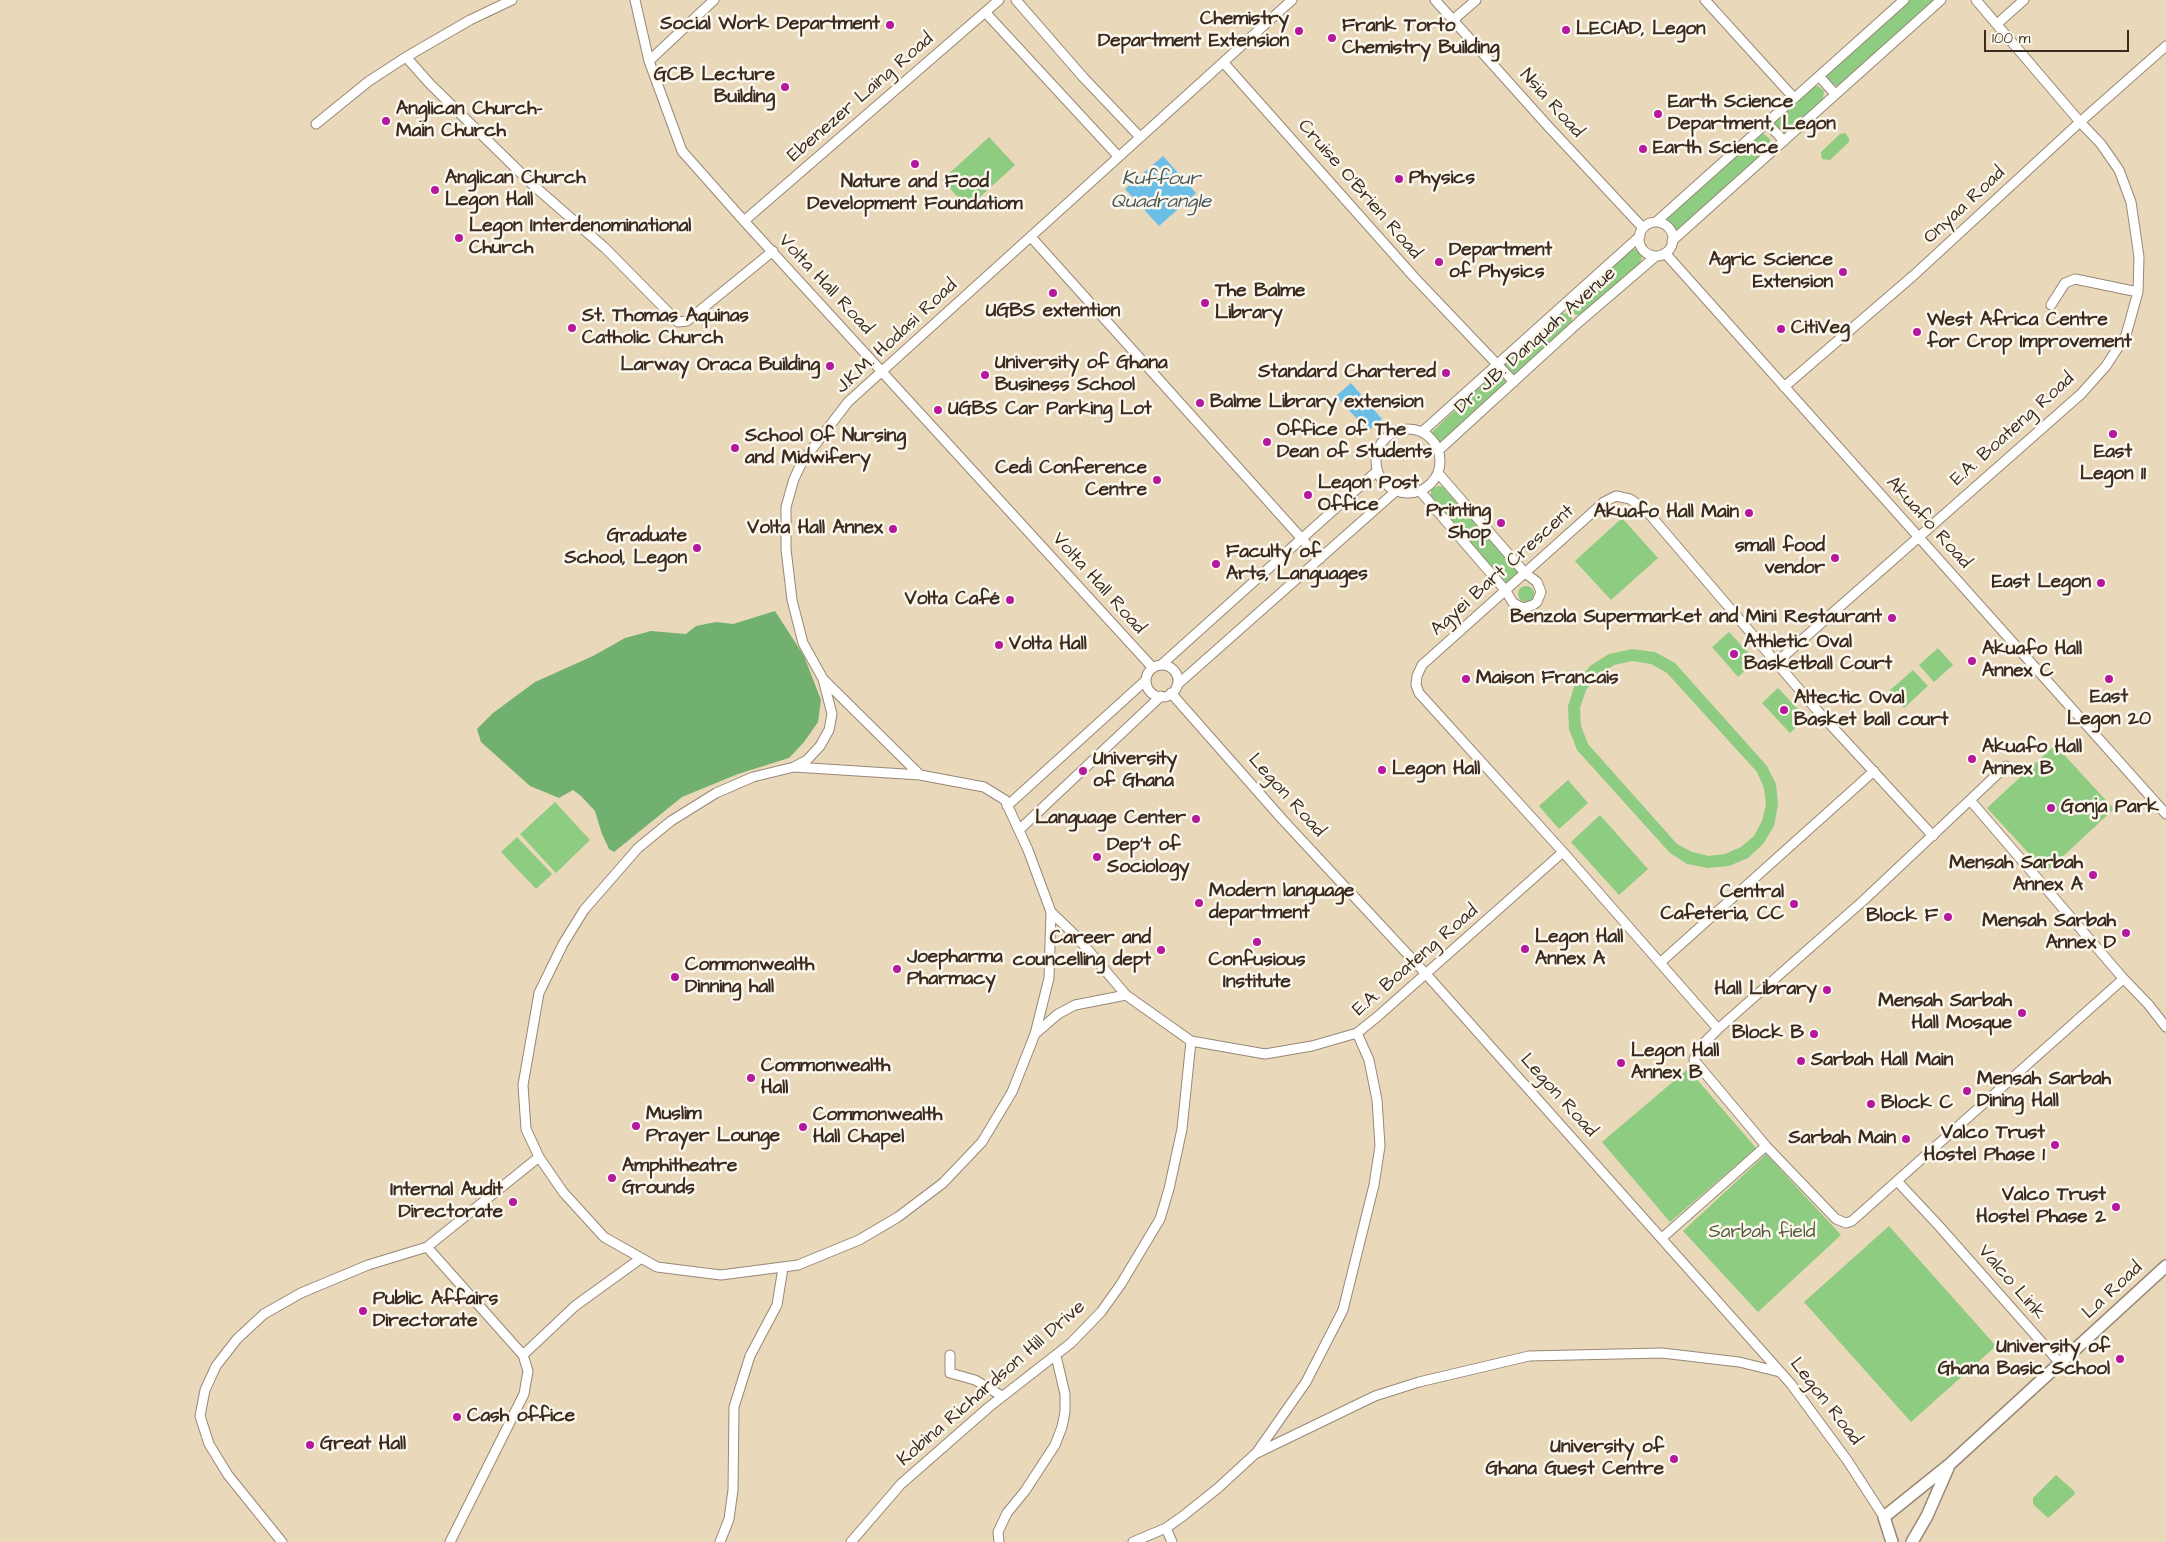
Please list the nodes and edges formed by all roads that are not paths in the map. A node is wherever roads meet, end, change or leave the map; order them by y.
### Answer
1 (512, 0) edge
2 (635, 0) edge
3 (714, 0) edge
4 (999, 0) edge
5 (1016, 0) edge
6 (1292, 0) edge
7 (1435, 0) edge
8 (1476, 0) edge
9 (1704, 0) edge
10 (1904, 0) edge
11 (1941, 0) edge
12 (1976, 0) edge
13 (2024, 0) edge
14 (985, 12) junction
15 (1453, 20) junction
16 (1997, 24) junction
17 (2166, 46) edge
18 (406, 57) junction
19 (650, 61) junction
20 (1223, 62) junction
21 (1819, 76) junction
22 (1835, 94) junction
23 (1794, 98) junction
24 (1767, 122) junction
25 (2080, 122) junction
26 (316, 124) dead end
27 (1140, 137) junction
28 (1784, 141) junction
29 (1118, 156) junction
30 (744, 221) junction
31 (1656, 222) junction
32 (1641, 232) junction
33 (1030, 237) junction
34 (1672, 242) junction
35 (773, 251) junction
36 (1661, 254) junction
37 (2138, 292) junction
38 (2051, 305) dead end
39 (1497, 364) junction
40 (882, 371) junction
41 (1514, 382) junction
42 (1784, 387) junction
43 (1422, 432) junction
44 (1439, 450) junction
45 (1377, 471) junction
46 (1438, 473) junction
47 (1396, 491) junction
48 (1420, 491) junction
49 (1918, 536) junction
50 (1302, 539) junction
51 (1320, 559) junction
52 (1524, 573) junction
53 (1506, 591) junction
54 (1777, 662) junction
55 (1157, 667) junction
56 (823, 679) junction
57 (1146, 680) junction
58 (1177, 685) junction
59 (1171, 693) junction
60 (1161, 696) junction
61 (2006, 766) dead end
62 (794, 767) junction
63 (1874, 771) junction
64 (920, 775) junction
65 (1970, 800) junction
66 (1007, 806) junction
67 (2166, 814) edge
68 (1019, 830) junction
69 (1933, 836) junction
70 (1563, 852) junction
71 (1051, 912) junction
72 (1661, 962) junction
73 (1426, 974) junction
74 (2122, 977) junction
75 (1126, 995) junction
76 (2166, 1027) edge
77 (1718, 1029) junction
78 (1356, 1033) junction
79 (1036, 1034) junction
80 (1191, 1041) junction
81 (1766, 1146) junction
82 (539, 1157) junction
83 (1897, 1181) junction
84 (1662, 1238) junction
85 (427, 1247) junction
86 (640, 1259) junction
87 (2166, 1266) edge
88 (783, 1268) junction
89 (950, 1354) dead end
90 (523, 1355) junction
91 (1056, 1356) junction
92 (2060, 1363) junction
93 (1780, 1372) junction
94 (1002, 1396) junction
95 (1255, 1454) junction
96 (1950, 1464) junction
97 (1884, 1517) junction
98 (1166, 1528) junction
99 (282, 1542) edge
100 (450, 1542) edge
101 (720, 1542) edge
102 (851, 1542) edge
103 (999, 1542) edge
104 (1133, 1542) edge
105 (1172, 1542) edge
106 (1892, 1542) edge
107 (1912, 1542) edge

1 - 18 street
2 - 19 street, Volta Hall Road
3 - 19 street
4 - 14 street, Ebenezer Laing Road
5 - 27 street
6 - 20 street, J.K.M. Hodasi Road
7 - 15 street, Nsia Road
8 - 15 street
9 - 23 street
10 - 21 street, Dr. J.B. Danquah Avenue
11 - 22 street, Dr. J.B. Danquah Avenue
12 - 16 street, E.A. Boateng Road
13 - 16 street
14 - 29 street
14 - 30 street, Ebenezer Laing Road
15 - 32 street, Nsia Road
16 - 25 street, E.A. Boateng Road
17 - 25 street, Onyaa Road
18 - 26 street
18 - 35 street
19 - 30 street, Volta Hall Road
20 - 27 street, J.K.M. Hodasi Road
20 - 39 street, Cruise O'Brien Road
21 - 22 street
21 - 23 street, Dr. J.B. Danquah Avenue
22 - 28 street, Dr. J.B. Danquah Avenue
23 - 24 street, Dr. J.B. Danquah Avenue
24 - 28 street
24 - 31 street, Dr. J.B. Danquah Avenue
25 - 37 street, E.A. Boateng Road
25 - 42 street, Onyaa Road
27 - 29 street, J.K.M. Hodasi Road
28 - 34 street, Dr. J.B. Danquah Avenue
29 - 33 street, J.K.M. Hodasi Road
30 - 35 street, Volta Hall Road
31 - 32 street, Dr. J.B. Danquah Avenue
31 - 34 street
32 - 36 street
32 - 39 street, Dr. J.B. Danquah Avenue
33 - 40 street, J.K.M. Hodasi Road
33 - 50 street
34 - 36 street, Dr. J.B. Danquah Avenue
35 - 40 street, Volta Hall Road
36 - 41 street, Dr. J.B. Danquah Avenue
36 - 42 street, Akuafo Road
37 - 38 street
37 - 49 street, E.A. Boateng Road
39 - 41 street, Cruise O'Brien Road
39 - 43 street, Dr. J.B. Danquah Avenue
40 - 55 street, Volta Hall Road
40 - 56 street, J.K.M. Hodasi Road
41 - 44 street, Dr. J.B. Danquah Avenue
42 - 49 street, Akuafo Road
43 - 44 street
43 - 45 street
44 - 46 street
45 - 47 street
45 - 50 street
46 - 48 street
46 - 52 street
47 - 48 street
47 - 51 street
48 - 53 street
49 - 54 street, E.A. Boateng Road
49 - 67 street, Akuafo Road
50 - 51 street
50 - 55 street
51 - 58 street
52 - 53 street, Agyei Bart Crescent
52 - 53 street
52 - 54 street, Agyei Bart Crescent
53 - 70 street, Agyei Bart Crescent
54 - 63 street, Agyei Bart Crescent
55 - 57 street
55 - 58 street
56 - 62 street
56 - 64 street, J.K.M. Hodasi Road
57 - 60 street
57 - 66 street
58 - 59 street
59 - 60 street
59 - 73 street, Legon Road
60 - 68 street
61 - 65 street
62 - 64 street
62 - 82 street
63 - 69 street, Agyei Bart Crescent
63 - 72 street
64 - 66 street
65 - 69 street
65 - 74 street
66 - 68 street
68 - 71 street
69 - 77 street
70 - 72 street, Agyei Bart Crescent
70 - 73 street, E.A. Boateng Road
71 - 75 street, E.A. Boateng Road
71 - 79 street
72 - 77 street, Agyei Bart Crescent
73 - 78 street, E.A. Boateng Road
73 - 84 street, Legon Road
74 - 76 street
74 - 83 street
75 - 79 street
75 - 80 street, E.A. Boateng Road
77 - 81 street
78 - 80 street, E.A. Boateng Road
78 - 95 street
79 - 88 street
80 - 91 street, Kobina Richardson Hill Drive
81 - 83 street
81 - 84 street
82 - 85 street
82 - 86 street
83 - 92 street, Valco Link
84 - 93 street, Legon Road
85 - 90 street
85 - 99 street
86 - 88 street
86 - 90 street
87 - 92 street, La Road
88 - 101 street
89 - 94 street
90 - 100 street
91 - 94 street, Kobina Richardson Hill Drive
91 - 103 street
92 - 96 street, La Road
93 - 95 street
93 - 97 street, Legon Road
94 - 102 street, Kobina Richardson Hill Drive
95 - 98 street
96 - 97 street, La Road
96 - 107 street, La Road
97 - 106 street, Legon Road
98 - 104 street
98 - 105 street

